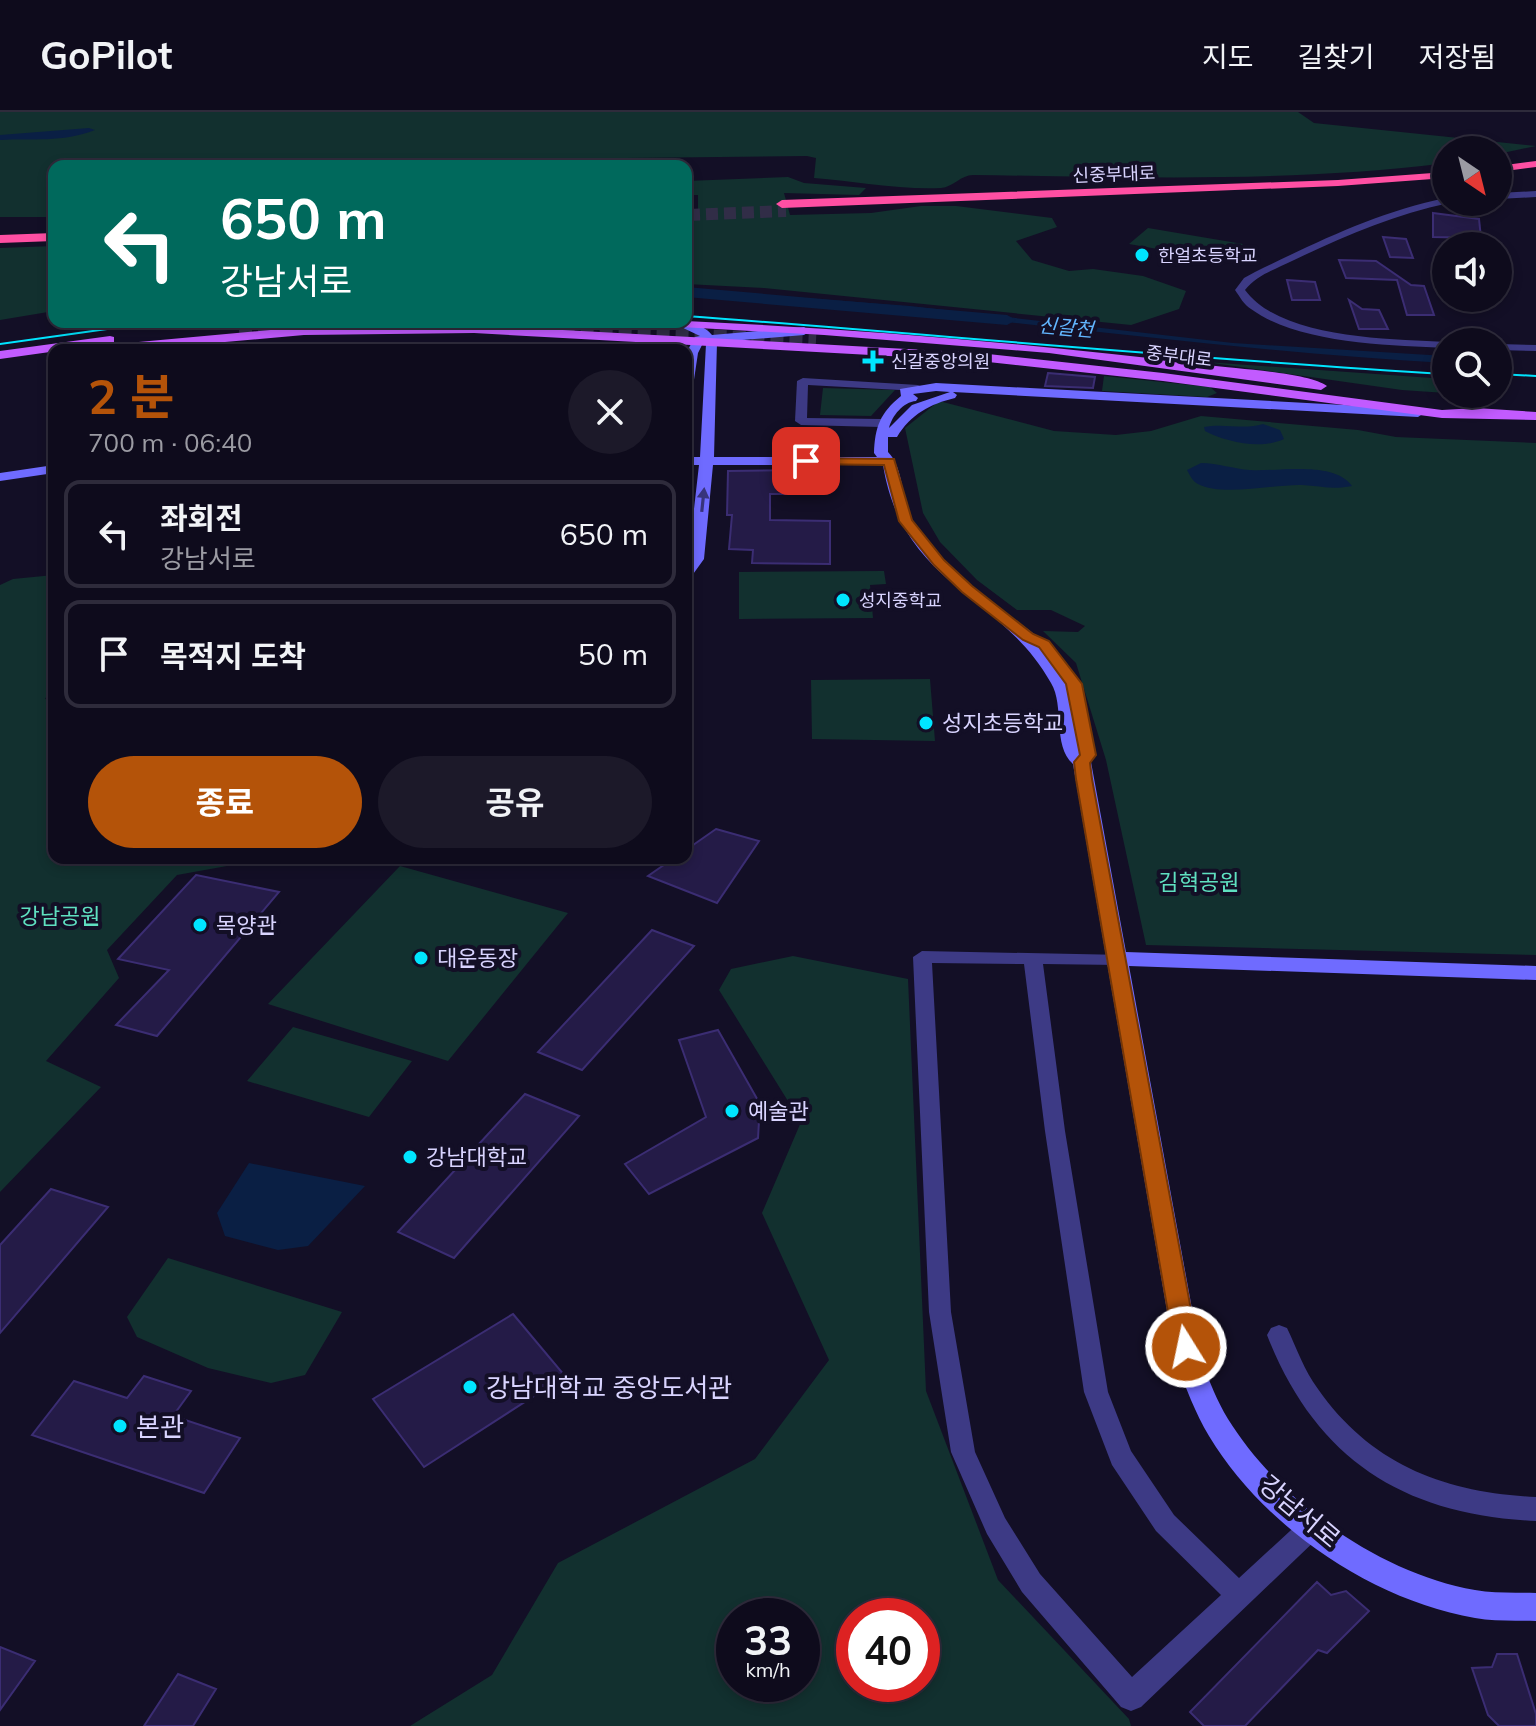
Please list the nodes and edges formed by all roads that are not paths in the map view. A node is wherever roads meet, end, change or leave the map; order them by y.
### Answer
1 (1536, 165) edge
2 (1512, 170) edge
3 (1512, 174) edge
4 (1536, 177) edge
5 (1432, 178) edge
6 (1432, 179) edge
7 (1432, 179) edge
8 (1432, 179) edge
9 (1059, 194) junction
10 (1169, 194) junction
11 (1536, 194) edge
12 (1512, 195) edge
13 (1432, 204) edge
14 (48, 237) edge
15 (0, 239) edge
16 (692, 325) edge
17 (238, 328) edge
18 (238, 328) edge
19 (383, 328) edge
20 (383, 328) edge
21 (660, 328) edge
22 (692, 328) edge
23 (168, 329) dead end
24 (818, 335) junction
25 (630, 338) junction
26 (659, 339) junction
27 (758, 343) junction
28 (56, 344) edge
29 (95, 344) edge
30 (127, 344) edge
31 (156, 344) edge
32 (677, 344) edge
33 (690, 344) edge
34 (692, 344) edge
35 (1432, 344) edge
36 (798, 345) junction
37 (48, 346) edge
38 (709, 347) junction
39 (1512, 347) edge
40 (1536, 348) edge
41 (48, 349) edge
42 (692, 353) edge
43 (6, 354) edge
44 (48, 356) edge
45 (0, 365) edge
46 (1213, 384) junction
47 (999, 390) junction
48 (975, 392) junction
49 (916, 394) junction
50 (1196, 401) junction
51 (1536, 407) edge
52 (1488, 413) junction
53 (1442, 414) junction
54 (1536, 416) edge
55 (881, 423) junction
56 (892, 434) junction
57 (708, 440) junction
58 (692, 461) edge
59 (749, 461) junction
60 (889, 461) junction
61 (706, 462) junction
62 (48, 470) edge
63 (0, 477) edge
64 (692, 566) edge
65 (1033, 958) junction
66 (1118, 959) junction
67 (1536, 973) edge
68 (1279, 1335) dead end
69 (1536, 1509) edge
70 (1312, 1527) junction
71 (1240, 1596) junction
72 (1536, 1607) edge

1 - 2 highway
3 - 4 highway
5 - 9 highway
6 - 9 highway, 신중부대로
7 - 10 highway
8 - 10 highway, 신중부대로
9 - 10 highway, 신중부대로
11 - 12 street
13 - 35 street
14 - 15 highway
16 - 24 main road
17 - 30 main road
18 - 29 main road
19 - 31 main road
20 - 25 main road
21 - 25 main road
22 - 38 street
23 - 28 main road
24 - 36 main road
24 - 38 street
24 - 51 main road, 중부대로
24 - 52 main road, 중부대로
25 - 26 main road
26 - 32 street
26 - 33 main road
27 - 36 main road
27 - 38 main road
27 - 38 street
34 - 38 main road
36 - 46 main road
37 - 43 main road
38 - 42 street
38 - 57 street
39 - 40 street
41 - 43 main road
44 - 45 main road
46 - 50 street
46 - 53 main road
47 - 48 street, 중부대로
47 - 49 street, 중부대로
47 - 50 street, 중부대로
48 - 49 street
48 - 56 street, 중부대로
49 - 55 street
49 - 55 street
49 - 56 street
50 - 53 street, 중부대로
52 - 53 main road
52 - 54 main road, 중부대로
55 - 60 street
56 - 60 street
57 - 59 street
57 - 61 street
58 - 61 street
59 - 60 street
59 - 61 street
60 - 66 street, 강남서로
64 -> 61 street
62 - 63 street
65 - 66 street
65 - 71 street
65 - 71 street
66 - 67 street
66 - 70 street, 강남서로
68 - 69 street
70 - 71 street
70 - 72 street, 강남서로

